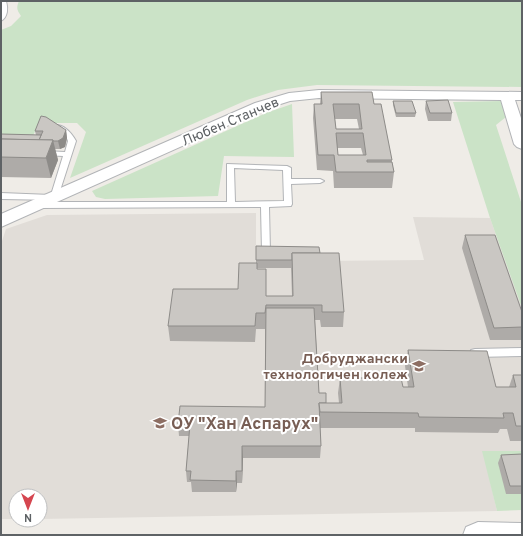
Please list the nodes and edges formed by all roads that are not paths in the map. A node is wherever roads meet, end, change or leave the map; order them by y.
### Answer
1 (3, 1) edge
2 (1, 19) edge
3 (507, 96) junction
4 (522, 96) edge
5 (59, 127) edge
6 (522, 144) edge
7 (38, 153) edge
8 (68, 154) junction
9 (320, 181) dead end
10 (288, 182) junction
11 (1, 196) edge
12 (54, 198) junction
13 (231, 204) junction
14 (265, 204) junction
15 (38, 205) junction
16 (1, 221) edge
17 (266, 252) edge
18 (522, 352) edge
19 (466, 353) edge
20 (522, 534) edge
21 (475, 535) edge

1 - 2 lane
3 - 4 street, Любен Станчев
3 - 6 street
3 - 12 street, Любен Станчев
5 - 8 lane
7 - 8 lane
8 - 12 lane
9 - 10 lane
10 - 13 lane
10 - 14 lane
11 - 12 lane
12 - 15 street, Любен Станчев
13 - 14 lane
13 - 15 lane
14 - 17 lane
15 - 16 street, Любен Станчев
18 - 19 lane
20 - 21 street

